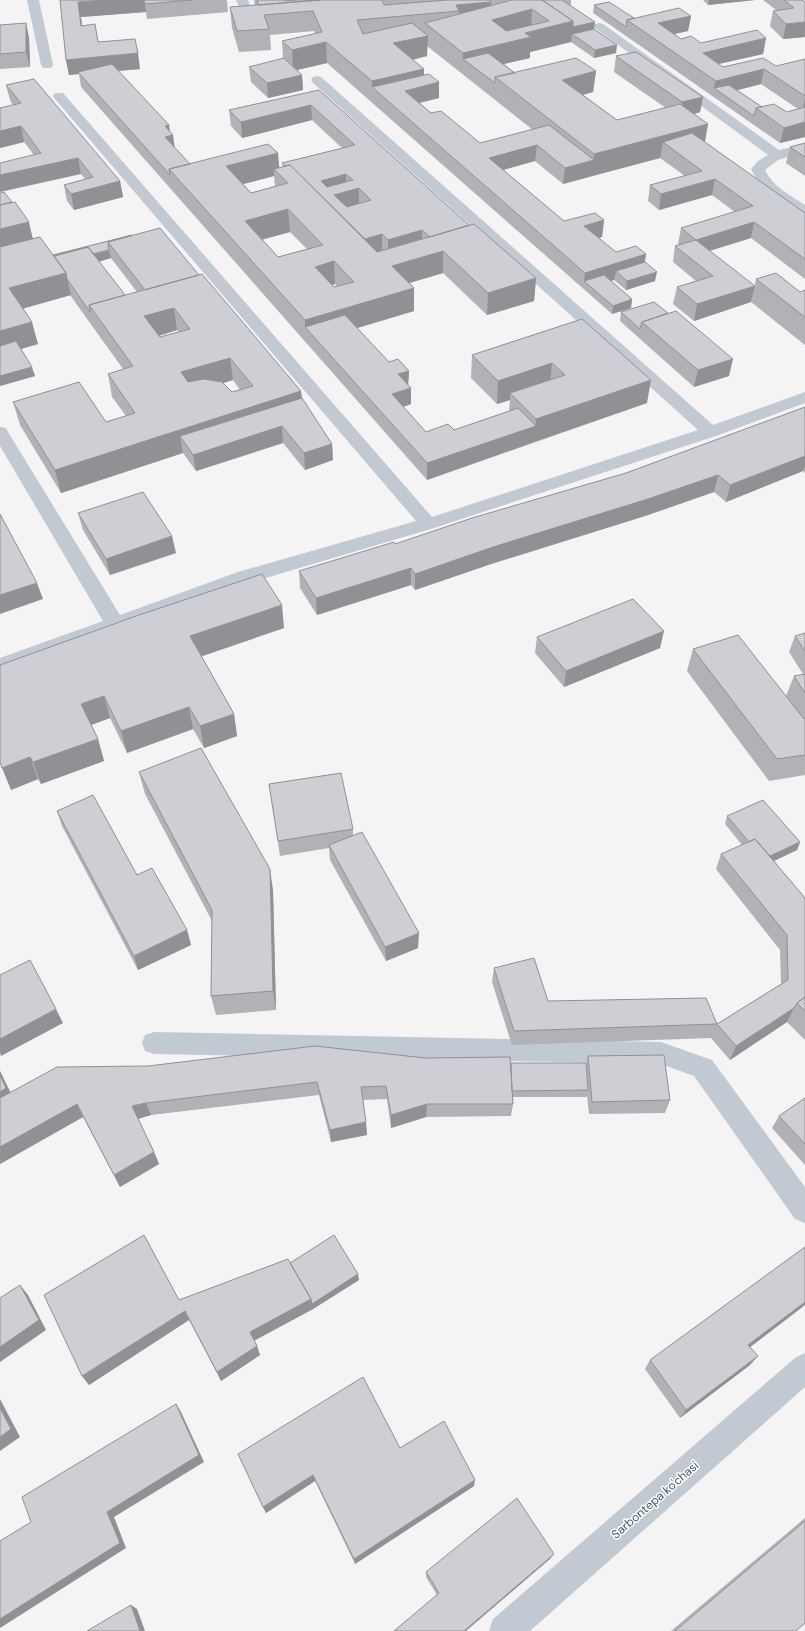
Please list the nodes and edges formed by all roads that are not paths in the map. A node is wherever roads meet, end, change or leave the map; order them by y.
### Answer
1 (33, 0) edge
2 (242, 0) edge
3 (246, 12) edge
4 (599, 26) dead end
5 (47, 65) dead end
6 (317, 80) dead end
7 (59, 96) dead end
8 (805, 148) edge
9 (776, 155) junction
10 (805, 211) edge
11 (805, 397) edge
12 (0, 432) edge
13 (710, 432) junction
14 (428, 524) junction
15 (115, 624) junction
16 (0, 666) edge
17 (154, 1043) dead end
18 (805, 1210) edge
19 (805, 1368) edge
20 (504, 1631) edge

1 - 5 street
2 - 3 street
4 - 9 street
6 - 13 street
7 - 14 street
8 - 9 street
9 - 10 street
11 - 13 street
12 - 15 street
13 - 14 street
14 - 15 street
15 - 16 street
17 - 18 street
19 - 20 street, Sarbontepa ko'chasi

